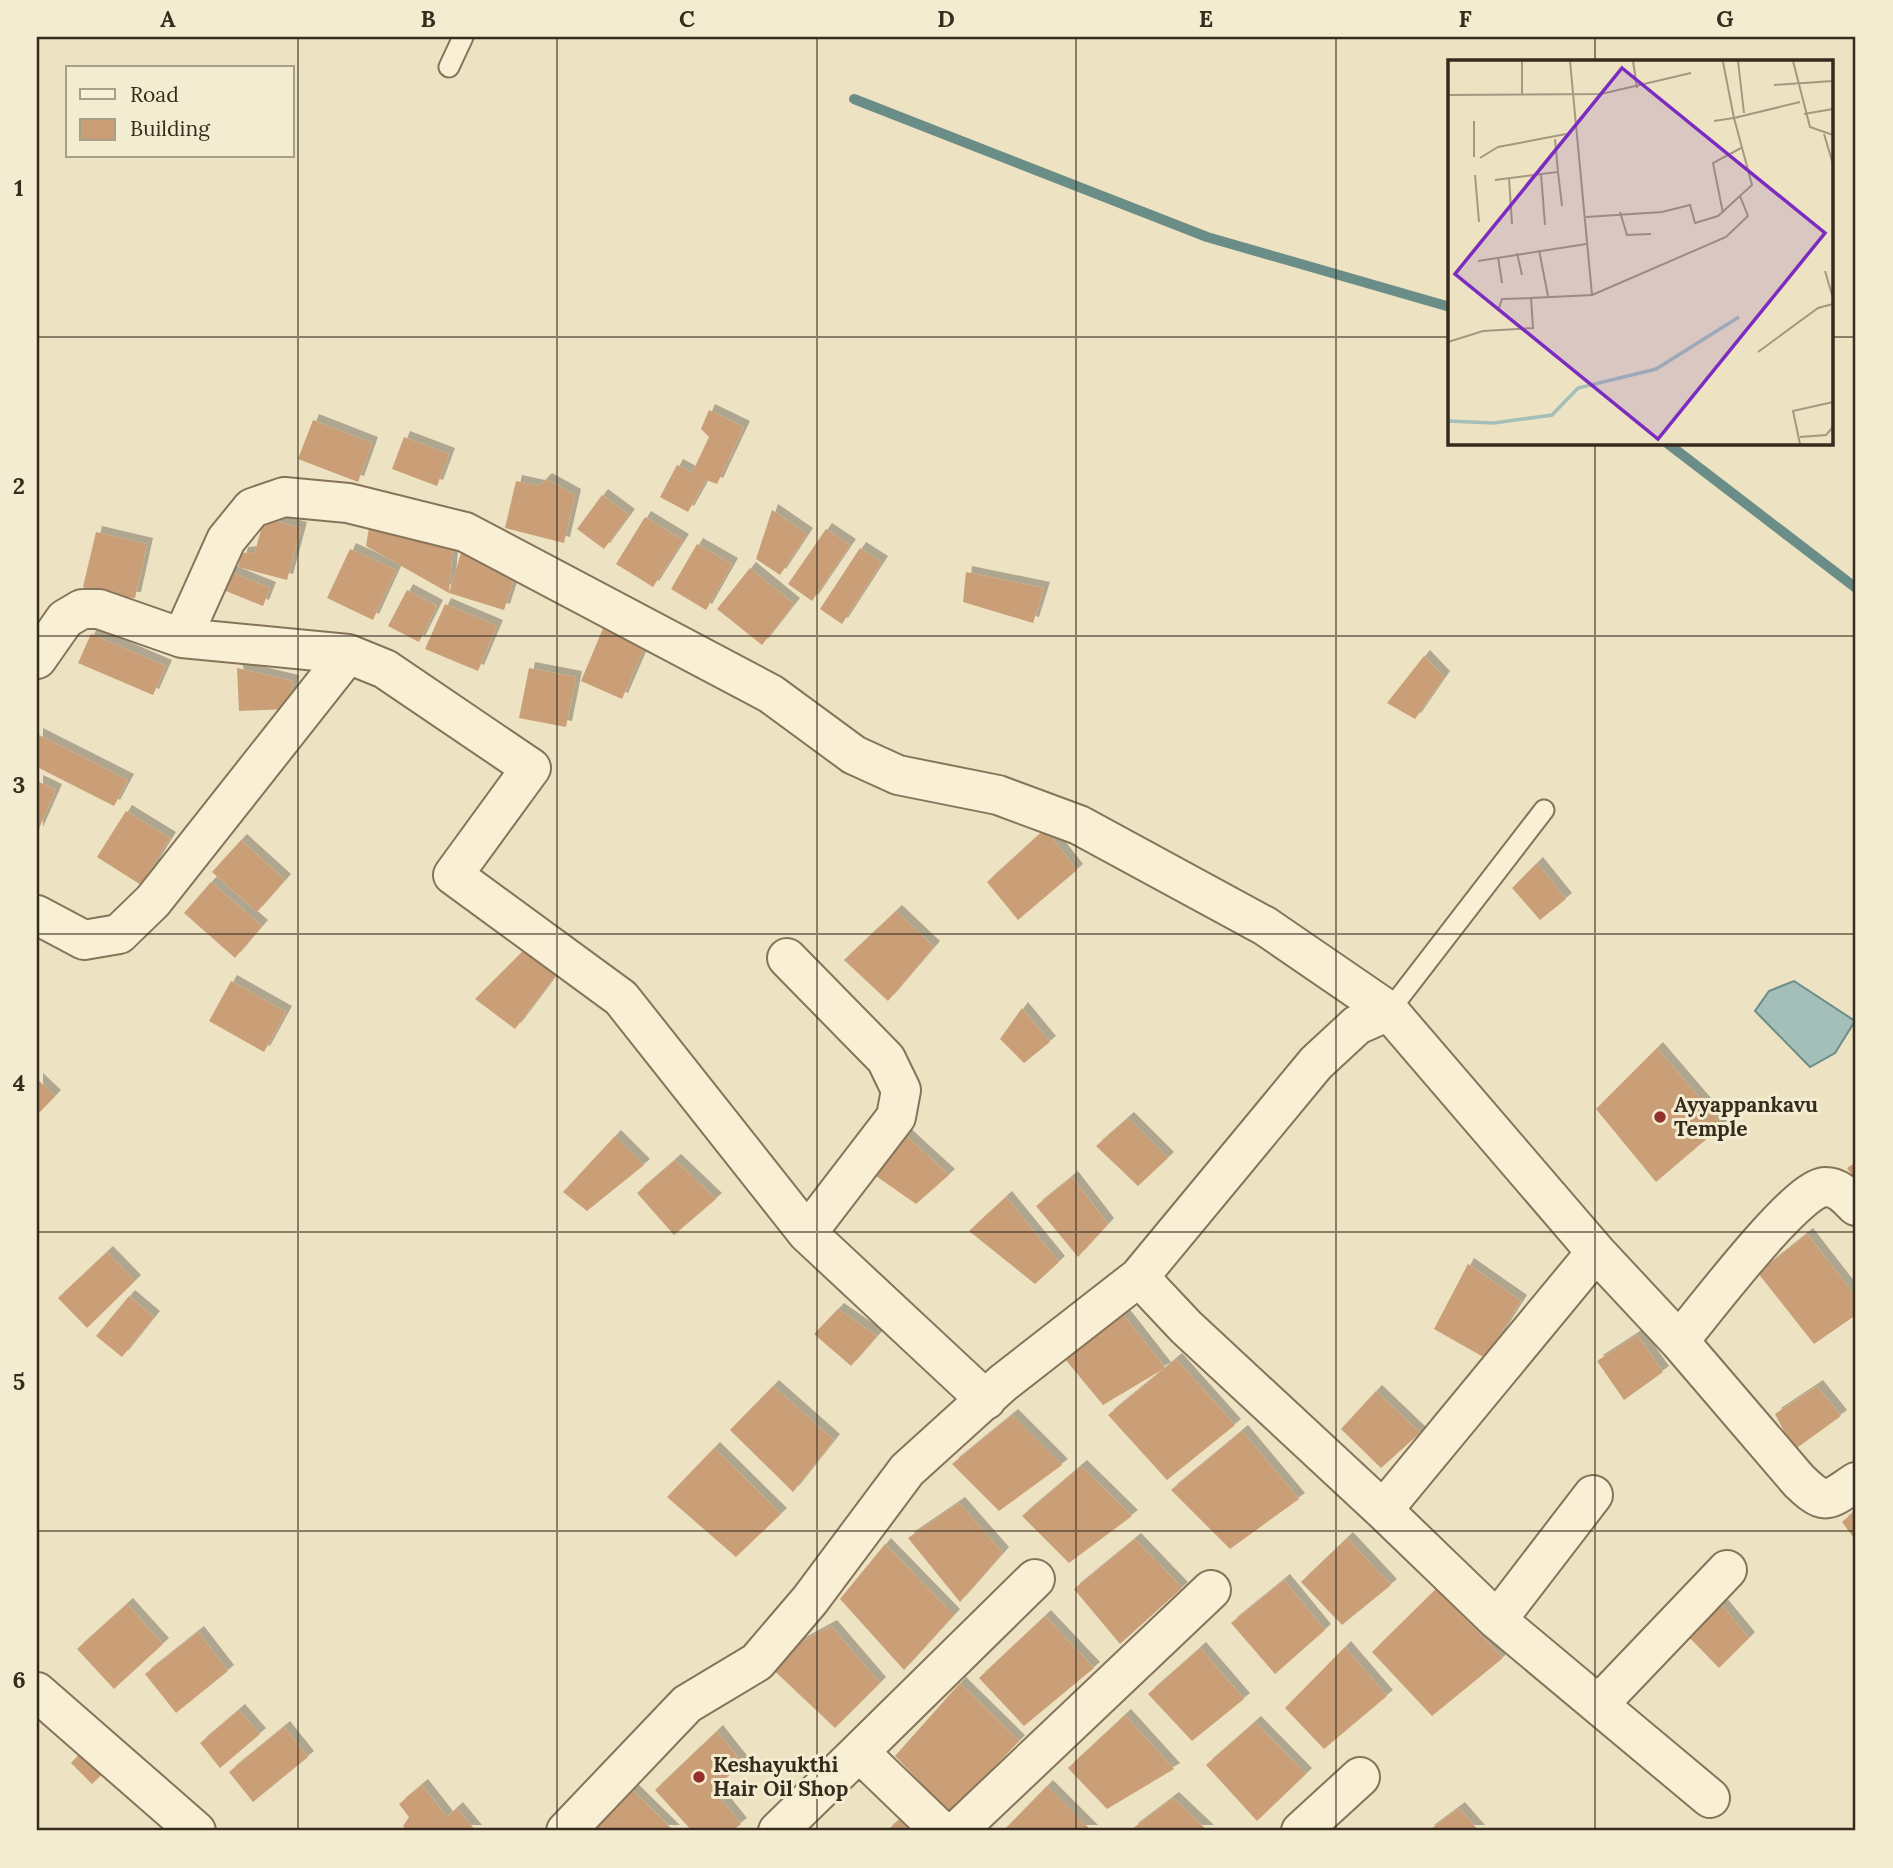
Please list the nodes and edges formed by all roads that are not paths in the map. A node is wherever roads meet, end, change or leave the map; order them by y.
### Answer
1 (463, 37) edge
2 (449, 67) dead end
3 (183, 638) junction
4 (348, 654) junction
5 (37, 659) edge
6 (1544, 810) dead end
7 (37, 915) edge
8 (787, 958) dead end
9 (1389, 1012) junction
10 (1856, 1206) edge
11 (807, 1233) junction
12 (1596, 1252) junction
13 (1139, 1277) junction
14 (1679, 1340) junction
15 (986, 1400) junction
16 (1856, 1482) edge
17 (1593, 1495) dead end
18 (1383, 1510) junction
19 (1727, 1570) dead end
20 (1035, 1580) dead end
21 (1211, 1590) dead end
22 (1497, 1620) junction
23 (39, 1697) edge
24 (1599, 1704) junction
25 (859, 1752) junction
26 (1360, 1777) dead end
27 (1710, 1798) dead end
28 (572, 1829) edge
29 (197, 1831) edge
30 (778, 1831) edge
31 (941, 1831) edge
32 (957, 1831) edge
33 (1301, 1831) edge

1 - 2 lane
3 - 4 street
3 - 5 street
3 - 9 street
4 - 7 street
4 - 11 street
6 - 9 lane
8 - 11 street
9 - 12 street
9 - 13 street
10 - 14 street
11 - 15 street
12 - 14 street
12 - 18 street
13 - 15 street
13 - 18 street
14 - 16 street
15 - 28 street
17 - 22 street
18 - 22 street
19 - 24 street
20 - 25 street
21 - 32 street
22 - 24 street
23 - 29 street
24 - 27 street
25 - 30 street
25 - 31 street
26 - 33 street

